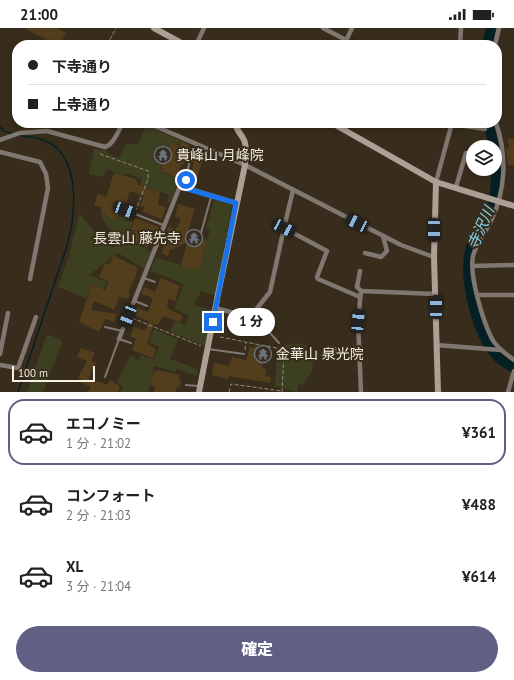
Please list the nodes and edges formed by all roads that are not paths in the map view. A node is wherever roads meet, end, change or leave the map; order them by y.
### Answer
1 (154, 28) edge
2 (204, 28) edge
3 (323, 28) edge
4 (352, 28) edge
5 (461, 28) edge
6 (499, 28) edge
7 (176, 40) edge
8 (198, 40) edge
9 (341, 40) edge
10 (346, 40) edge
11 (460, 40) edge
12 (495, 40) edge
13 (120, 128) edge
14 (160, 128) edge
15 (237, 128) edge
16 (341, 128) edge
17 (451, 128) edge
18 (478, 128) edge
19 (498, 128) edge
20 (485, 129) dead end
21 (0, 140) edge
22 (0, 152) edge
23 (466, 153) dead end
24 (189, 164) dead end
25 (245, 165) junction
26 (436, 182) junction
27 (456, 187) junction
28 (184, 188) junction
29 (293, 190) junction
30 (212, 196) junction
31 (499, 201) junction
32 (236, 203) junction
33 (514, 206) edge
34 (125, 210) dead end
35 (164, 226) junction
36 (284, 228) junction
37 (201, 233) dead end
38 (383, 236) junction
39 (365, 253) dead end
40 (434, 257) junction
41 (473, 266) junction
42 (514, 266) edge
43 (360, 271) dead end
44 (143, 277) junction
45 (30, 279) dead end
46 (155, 282) dead end
47 (361, 291) junction
48 (436, 294) junction
49 (478, 295) junction
50 (514, 295) edge
51 (360, 297) junction
52 (134, 301) junction
53 (147, 306) dead end
54 (216, 308) junction
55 (8, 313) dead end
56 (36, 317) dead end
57 (250, 317) junction
58 (105, 326) dead end
59 (122, 331) junction
60 (118, 339) junction
61 (131, 343) dead end
62 (279, 343) road end
63 (436, 345) junction
64 (207, 349) junction
65 (501, 350) junction
66 (359, 352) junction
67 (0, 354) edge
68 (244, 354) road end
69 (323, 355) dead end
70 (514, 360) edge
71 (0, 365) edge
72 (514, 372) edge
73 (105, 377) dead end
74 (186, 385) dead end
75 (199, 389) edge
76 (361, 392) edge
77 (438, 392) edge
78 (508, 392) edge

1 - 7 street
2 - 8 street
3 - 9 street
4 - 10 street
5 - 11 street
6 - 12 street
13 - 21 street
14 - 25 street
15 - 25 street
16 - 26 street
17 - 26 street
18 - 20 street
19 - 31 street
22 - 45 street
23 - 27 street
24 - 28 lane
25 - 29 street
25 - 32 street
26 - 27 street
26 - 40 street
27 - 31 street
28 - 30 street
28 - 35 street
29 - 36 street
29 - 38 street
30 - 32 street
30 - 37 lane
31 - 33 street
31 - 41 street
32 - 54 street
34 - 35 lane
35 - 44 street
36 - 51 street
36 - 57 street
38 - 39 street
38 - 40 street
40 - 48 street
41 - 42 street
41 - 49 street
43 - 47 street
44 - 46 lane
44 - 52 street
47 - 48 street
47 - 51 street
48 - 63 street
49 - 50 street
49 - 65 street
51 - 66 street
52 - 53 lane
52 - 59 street
54 - 57 street
54 - 64 street
55 - 67 street
56 - 71 street
57 - 62 lane
58 - 59 lane
59 - 60 street
60 - 61 lane
60 - 73 lane
63 - 65 street
63 - 77 street
64 - 68 lane
64 - 75 street
65 - 70 street
66 - 69 street
66 - 76 street
72 - 78 street
74 - 75 lane

